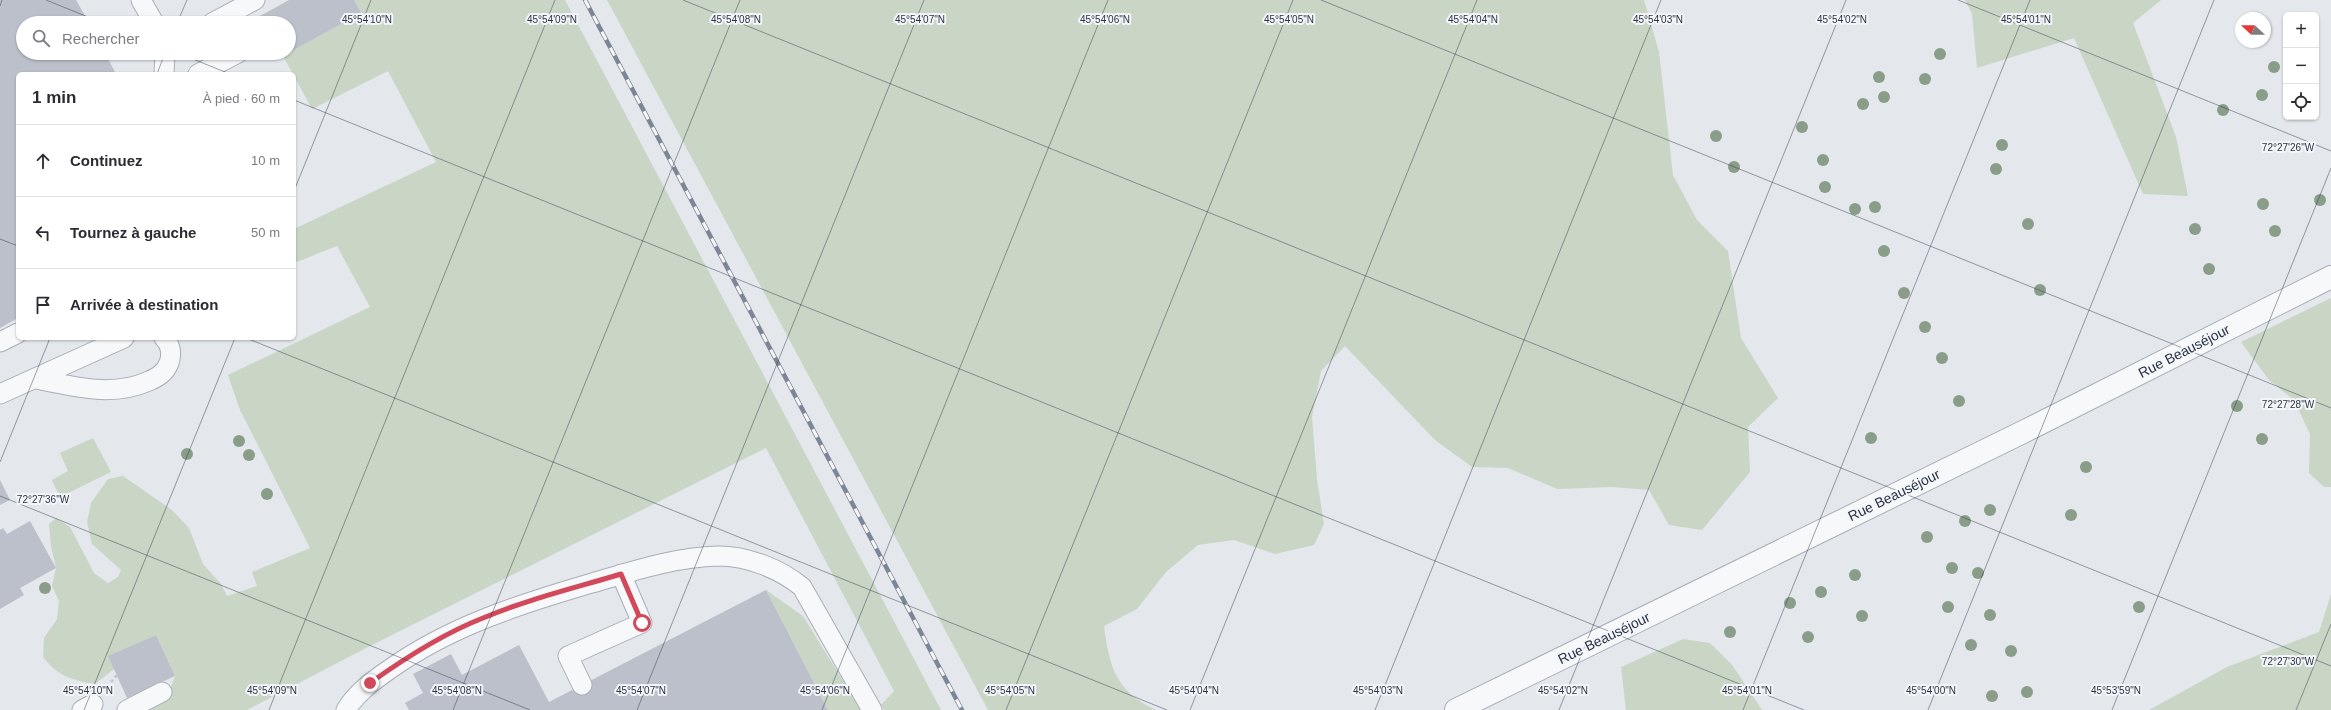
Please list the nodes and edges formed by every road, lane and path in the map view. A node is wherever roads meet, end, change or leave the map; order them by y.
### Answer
1 (141, 0) edge
2 (255, 0) edge
3 (150, 16) edge
4 (225, 16) edge
5 (165, 60) edge
6 (225, 60) edge
7 (164, 72) edge
8 (202, 72) edge
9 (2331, 277) edge
10 (16, 334) edge
11 (120, 340) edge
12 (165, 340) edge
13 (0, 342) edge
14 (35, 378) junction
15 (0, 394) edge
16 (621, 574) junction
17 (582, 685) dead end
18 (162, 692) dead end
19 (127, 710) edge
20 (346, 710) edge
21 (872, 710) edge
22 (1456, 710) edge

1 - 3 lane
2 - 4 lane
5 - 7 lane
6 - 8 lane
9 - 22 street, Rue Beauséjour
10 - 13 lane
11 - 14 lane
12 - 14 lane
14 - 15 lane
16 - 17 lane
16 - 20 lane
16 - 21 lane
18 - 19 lane

